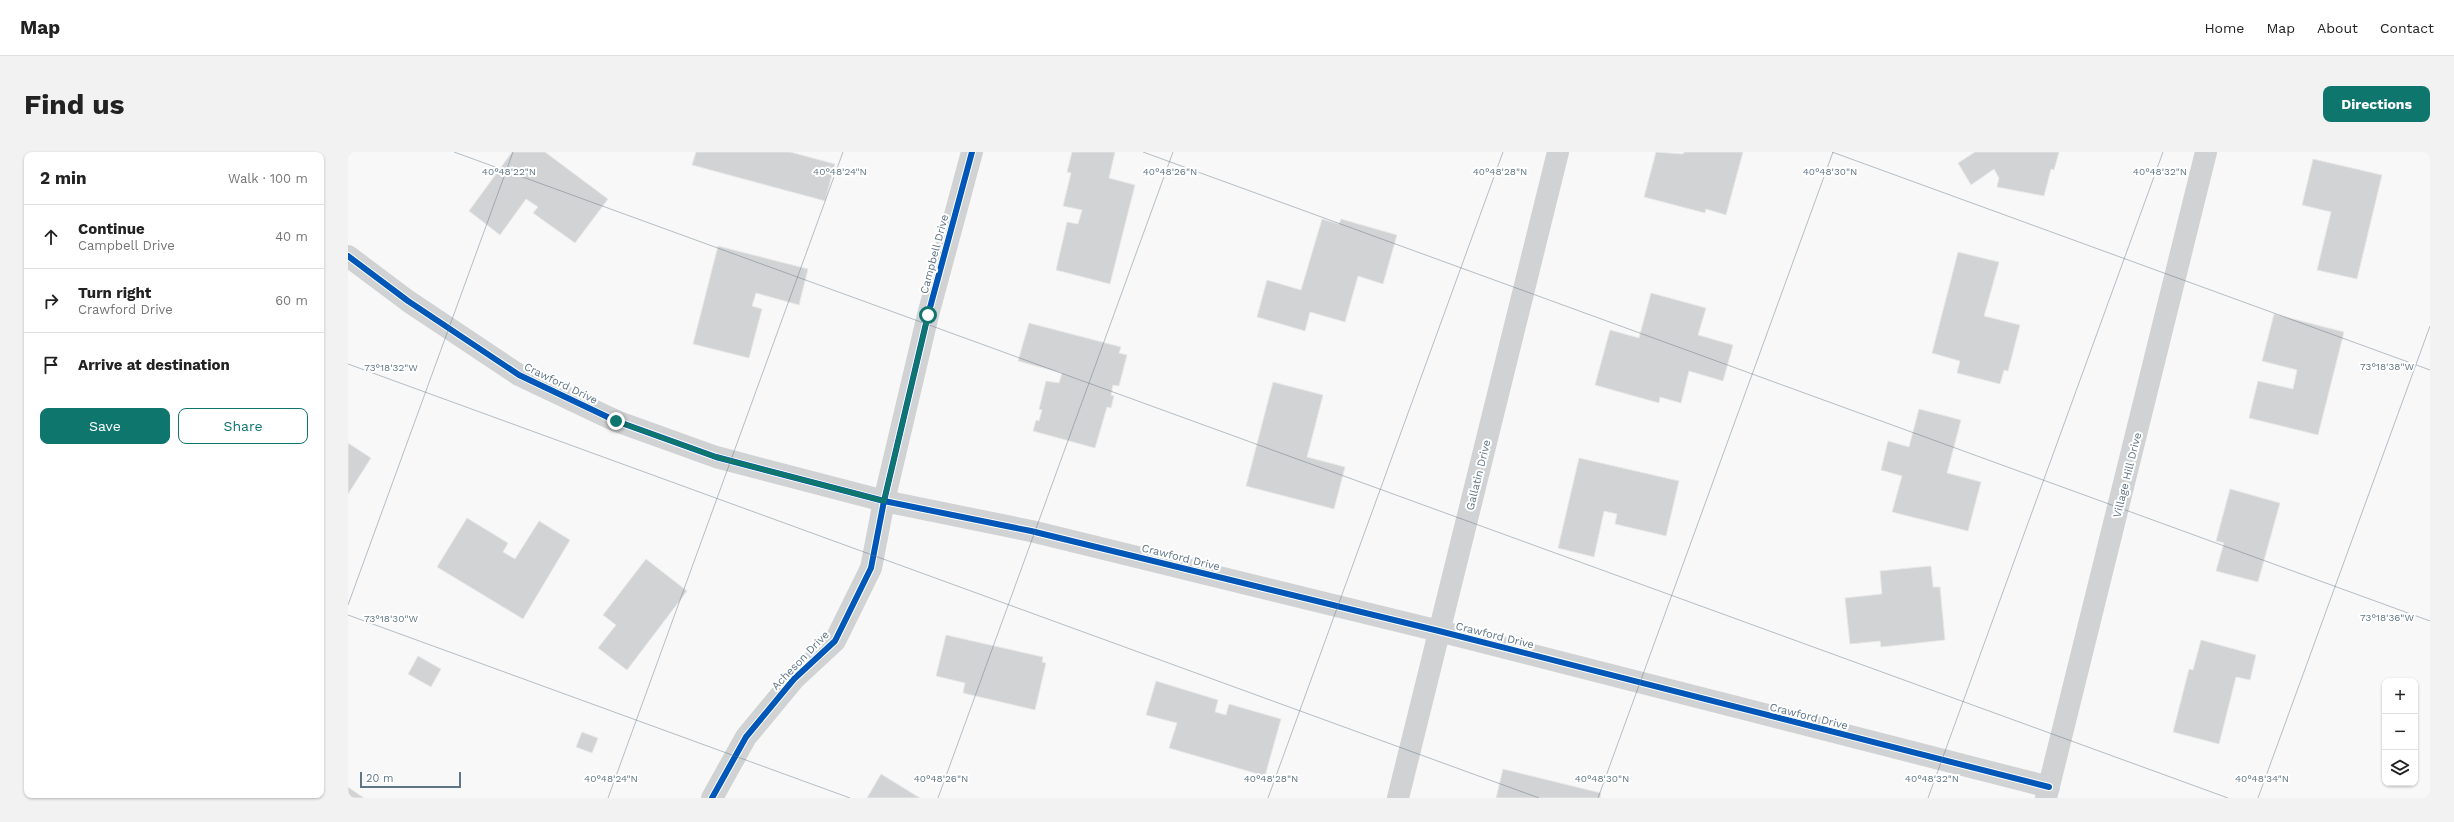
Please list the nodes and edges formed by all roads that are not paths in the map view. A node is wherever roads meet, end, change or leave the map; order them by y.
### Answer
1 (972, 152) edge
2 (1558, 152) edge
3 (2206, 152) edge
4 (348, 256) edge
5 (884, 501) junction
6 (1439, 631) junction
7 (2047, 793) edge
8 (712, 798) edge
9 (1398, 798) edge

1 - 5 street, Campbell Drive
2 - 6 street, Gallatin Drive
3 - 7 street, Village Hill Drive
4 - 5 street, Crawford Drive
5 - 6 street, Crawford Drive
5 - 8 street, Acheson Drive
6 - 7 street, Crawford Drive
6 - 9 street, Gallatin Drive

